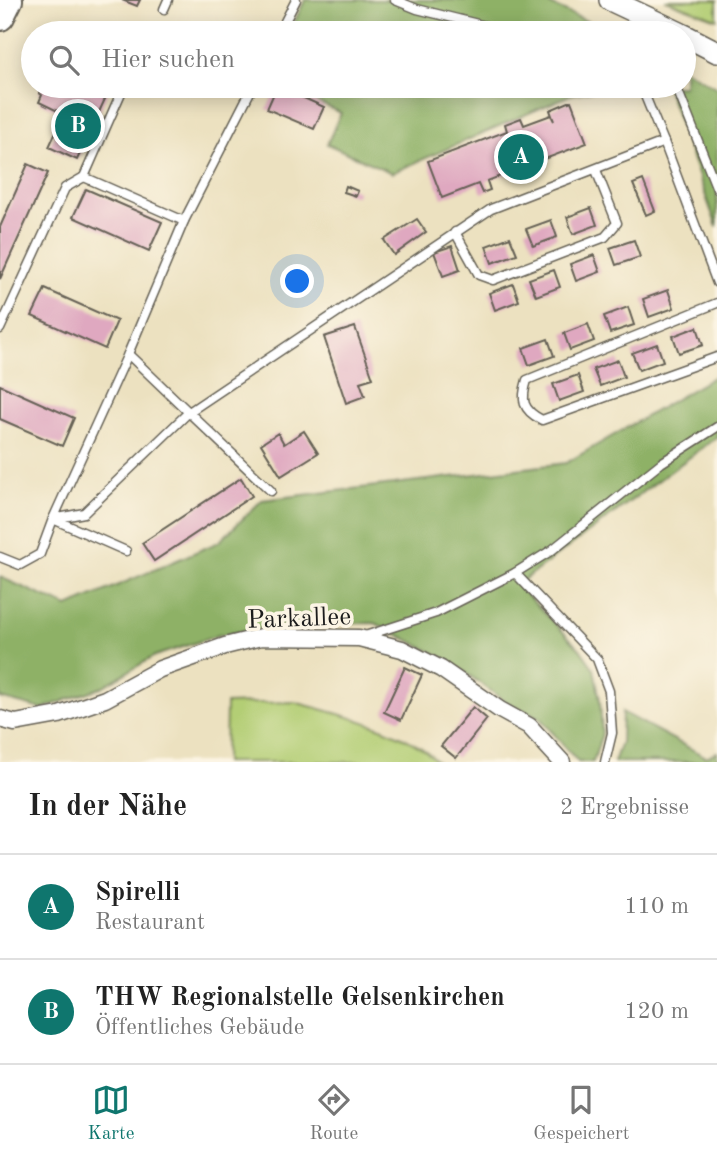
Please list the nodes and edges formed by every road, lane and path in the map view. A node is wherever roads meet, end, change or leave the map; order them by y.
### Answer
1 (8, 0) edge
2 (168, 0) edge
3 (296, 0) edge
4 (395, 0) edge
5 (610, 0) edge
6 (164, 9) dead end
7 (0, 16) edge
8 (285, 21) edge
9 (466, 21) edge
10 (634, 21) edge
11 (696, 41) edge
12 (714, 49) edge
13 (119, 98) edge
14 (247, 98) edge
15 (646, 98) edge
16 (681, 98) edge
17 (663, 142) junction
18 (596, 170) junction
19 (84, 177) junction
20 (717, 190) edge
21 (184, 221) junction
22 (455, 232) junction
23 (717, 283) edge
24 (717, 303) edge
25 (0, 329) edge
26 (128, 354) junction
27 (717, 357) edge
28 (190, 412) junction
29 (717, 427) edge
30 (271, 491) dead end
31 (53, 519) junction
32 (125, 551) dead end
33 (0, 557) edge
34 (515, 573) junction
35 (359, 638) junction
36 (7, 721) edge
37 (562, 762) edge
38 (605, 762) edge

1 - 7 highway
2 - 6 lane
3 - 8 lane
4 - 9 lane
5 - 10 main road
11 - 12 main road
13 - 19 lane
14 - 21 lane
15 - 17 lane
16 - 20 lane
17 - 18 lane
17 - 23 lane
18 - 22 lane
18 - 22 lane
19 - 21 lane
19 - 25 lane
21 - 26 lane
22 - 28 lane
24 - 27 lane
26 - 28 lane
26 - 31 lane
28 - 30 lane
28 - 31 lane
29 - 34 lane
31 - 32 lane
31 - 33 lane
34 - 35 lane
34 - 38 lane
35 - 36 street, Parkallee
35 - 37 street, Parkallee

